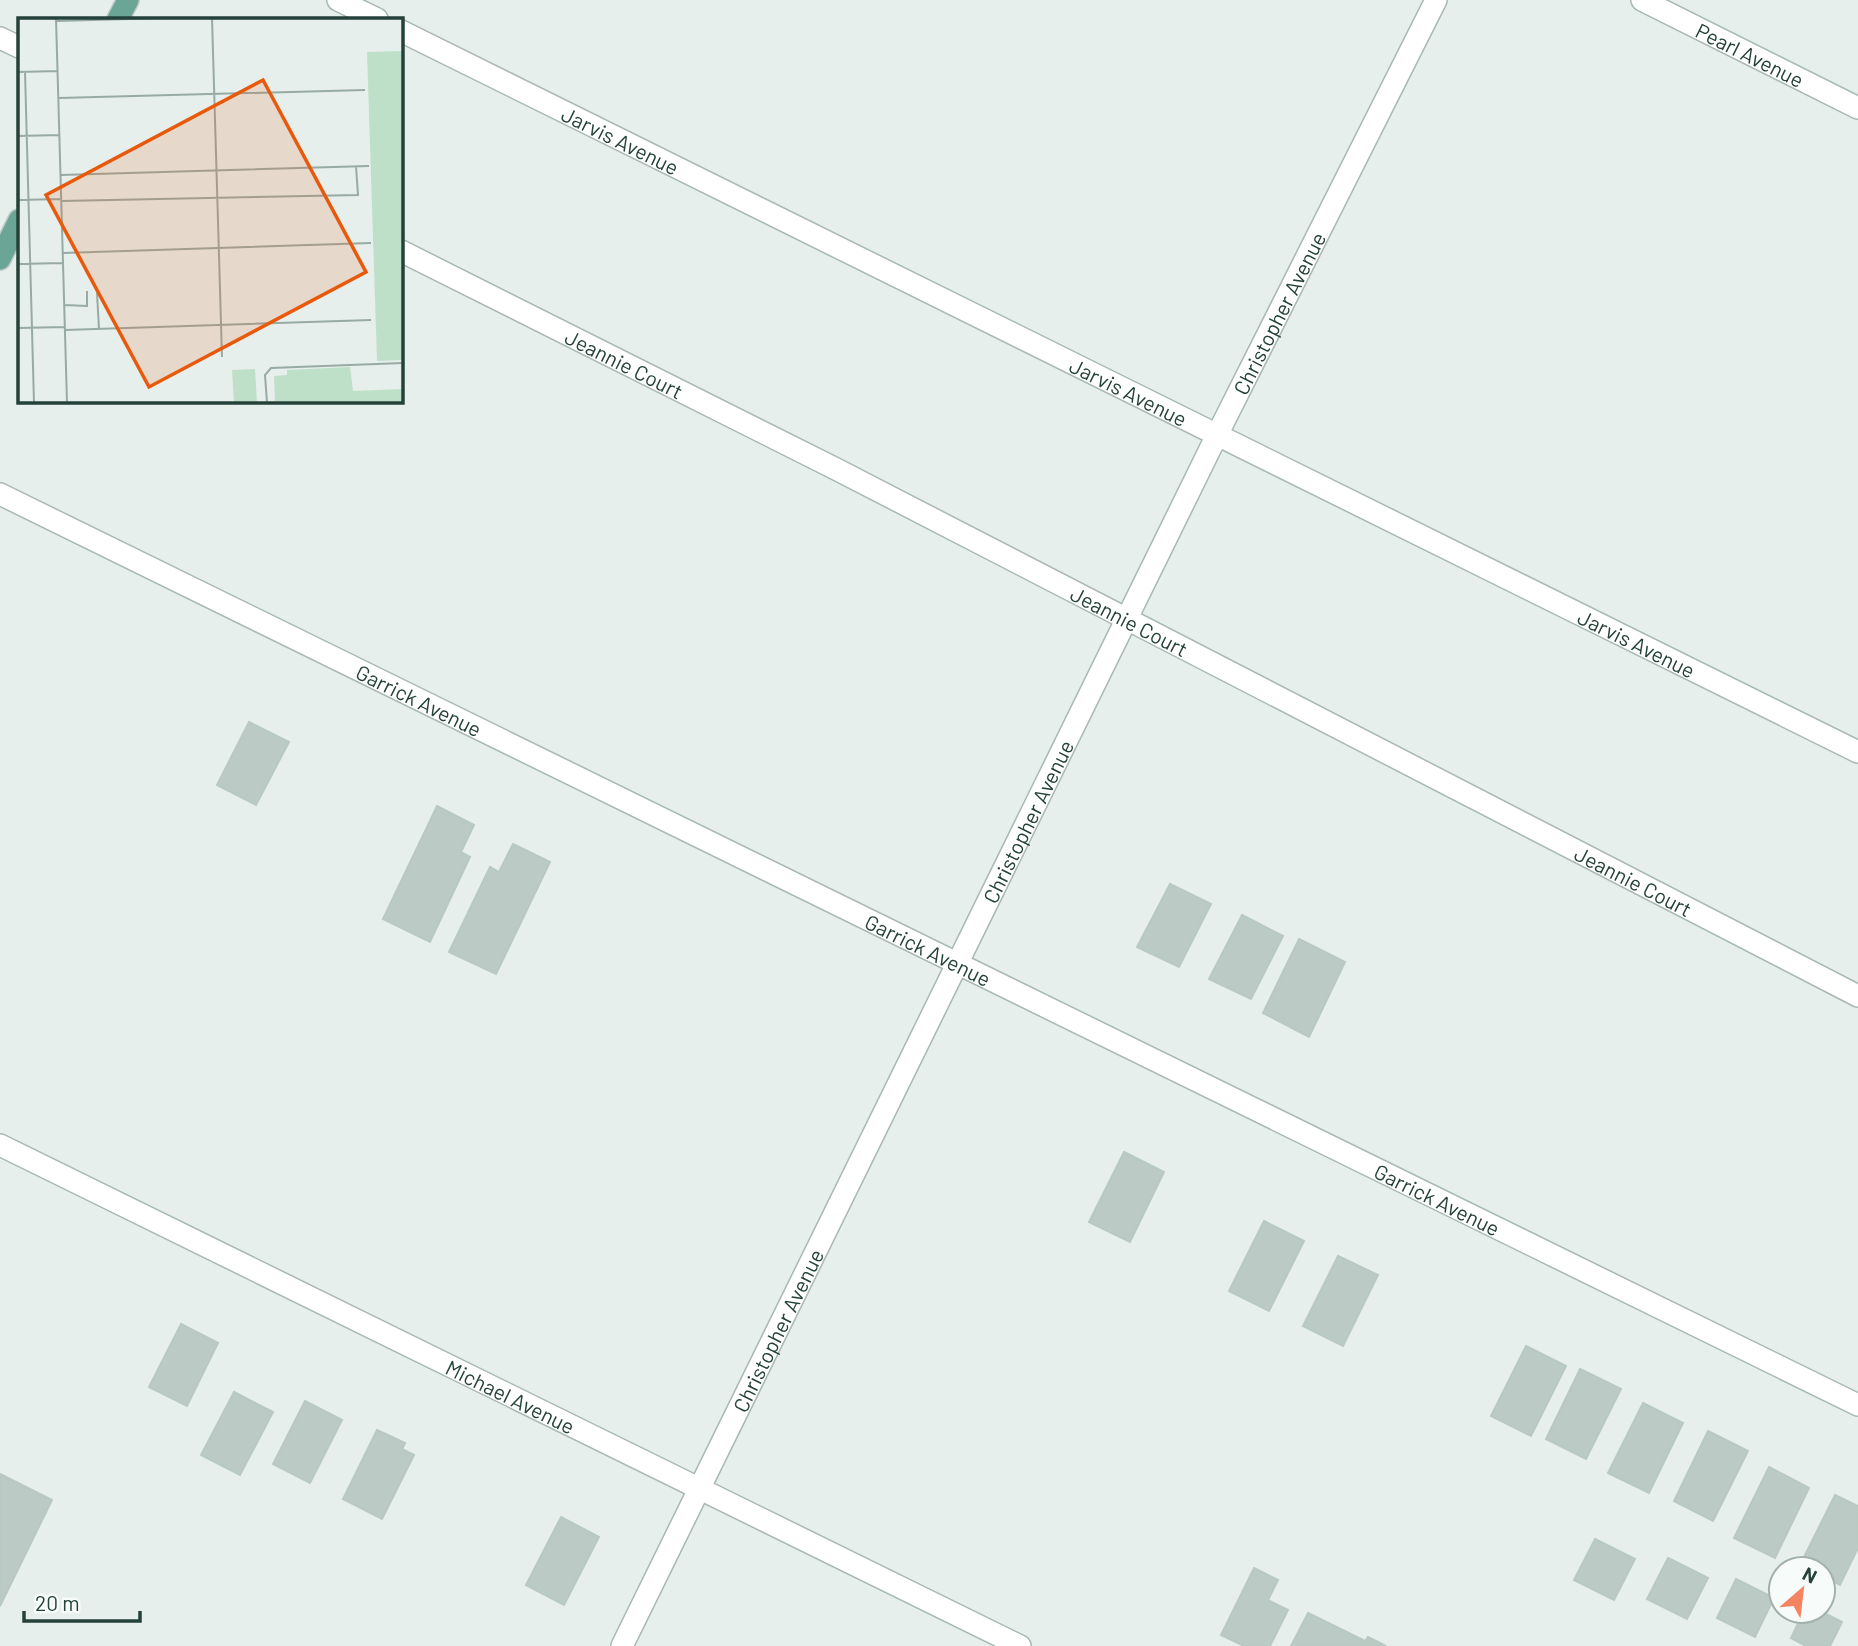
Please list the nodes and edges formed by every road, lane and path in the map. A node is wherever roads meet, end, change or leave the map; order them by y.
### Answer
1 (128, 0) edge
2 (338, 0) edge
3 (1436, 0) edge
4 (1642, 0) edge
5 (119, 18) edge
6 (375, 18) edge
7 (402, 31) edge
8 (0, 38) edge
9 (18, 47) edge
10 (1858, 107) edge
11 (18, 222) edge
12 (402, 252) edge
13 (0, 259) edge
14 (1217, 435) junction
15 (0, 494) edge
16 (1129, 620) junction
17 (1858, 752) edge
18 (958, 964) junction
19 (1858, 996) edge
20 (0, 1144) edge
21 (1858, 1405) edge
22 (699, 1489) junction
23 (622, 1646) edge
24 (1020, 1646) edge

1 - 5 main road
2 - 6 street
3 - 14 street, Christopher Avenue
4 - 10 street, Pearl Avenue
7 - 14 street, Jarvis Avenue
8 - 9 street
11 - 13 main road
12 - 16 street, Jeannie Court
14 - 16 street, Christopher Avenue
14 - 17 street, Jarvis Avenue
15 - 18 street, Garrick Avenue
16 - 18 street, Christopher Avenue
16 - 19 street, Jeannie Court
18 - 21 street, Garrick Avenue
18 - 22 street, Christopher Avenue
20 - 22 street, Michael Avenue
22 - 23 street, Christopher Avenue
22 - 24 street, Michael Avenue

